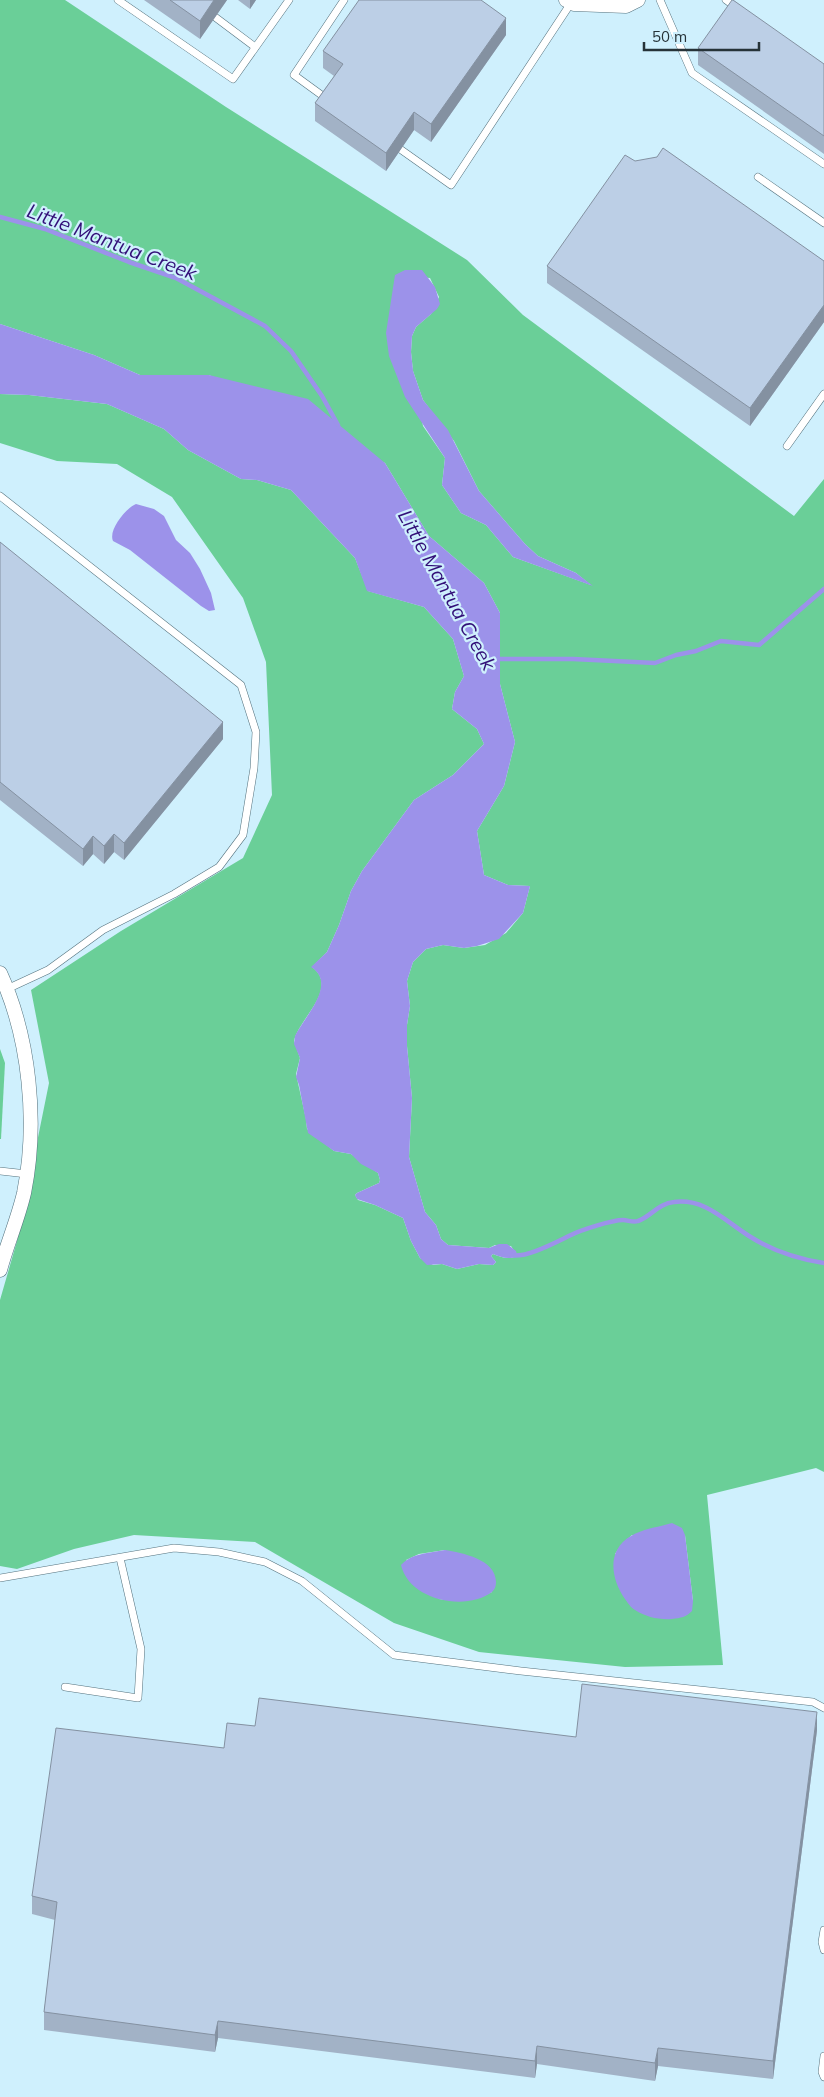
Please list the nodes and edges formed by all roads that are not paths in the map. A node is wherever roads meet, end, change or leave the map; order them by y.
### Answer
1 (118, 0) edge
2 (289, 0) edge
3 (344, 0) edge
4 (638, 0) edge
5 (660, 0) edge
6 (726, 0) edge
7 (569, 1) edge
8 (744, 13) edge
9 (215, 17) edge
10 (255, 47) junction
11 (330, 100) edge
12 (400, 150) edge
13 (824, 164) edge
14 (758, 177) dead end
15 (824, 223) edge
16 (824, 394) edge
17 (787, 446) dead end
18 (0, 496) edge
19 (0, 974) edge
20 (7, 989) junction
21 (0, 1171) edge
22 (27, 1174) junction
23 (0, 1270) edge
24 (120, 1558) junction
25 (0, 1578) edge
26 (66, 1687) dead end
27 (824, 1708) edge
28 (824, 1930) edge
29 (824, 1950) edge
30 (824, 2056) edge
31 (824, 2076) edge

1 - 10 lane
2 - 10 lane
3 - 11 lane
4 - 7 street
5 - 13 lane
6 - 8 lane
7 - 12 lane
9 - 10 lane
14 - 15 lane
16 - 17 lane
18 - 20 lane
19 - 20 street
20 - 22 street
21 - 22 lane
22 - 23 street
24 - 25 lane
24 - 26 lane
24 - 27 lane
28 - 29 lane
30 - 31 lane

